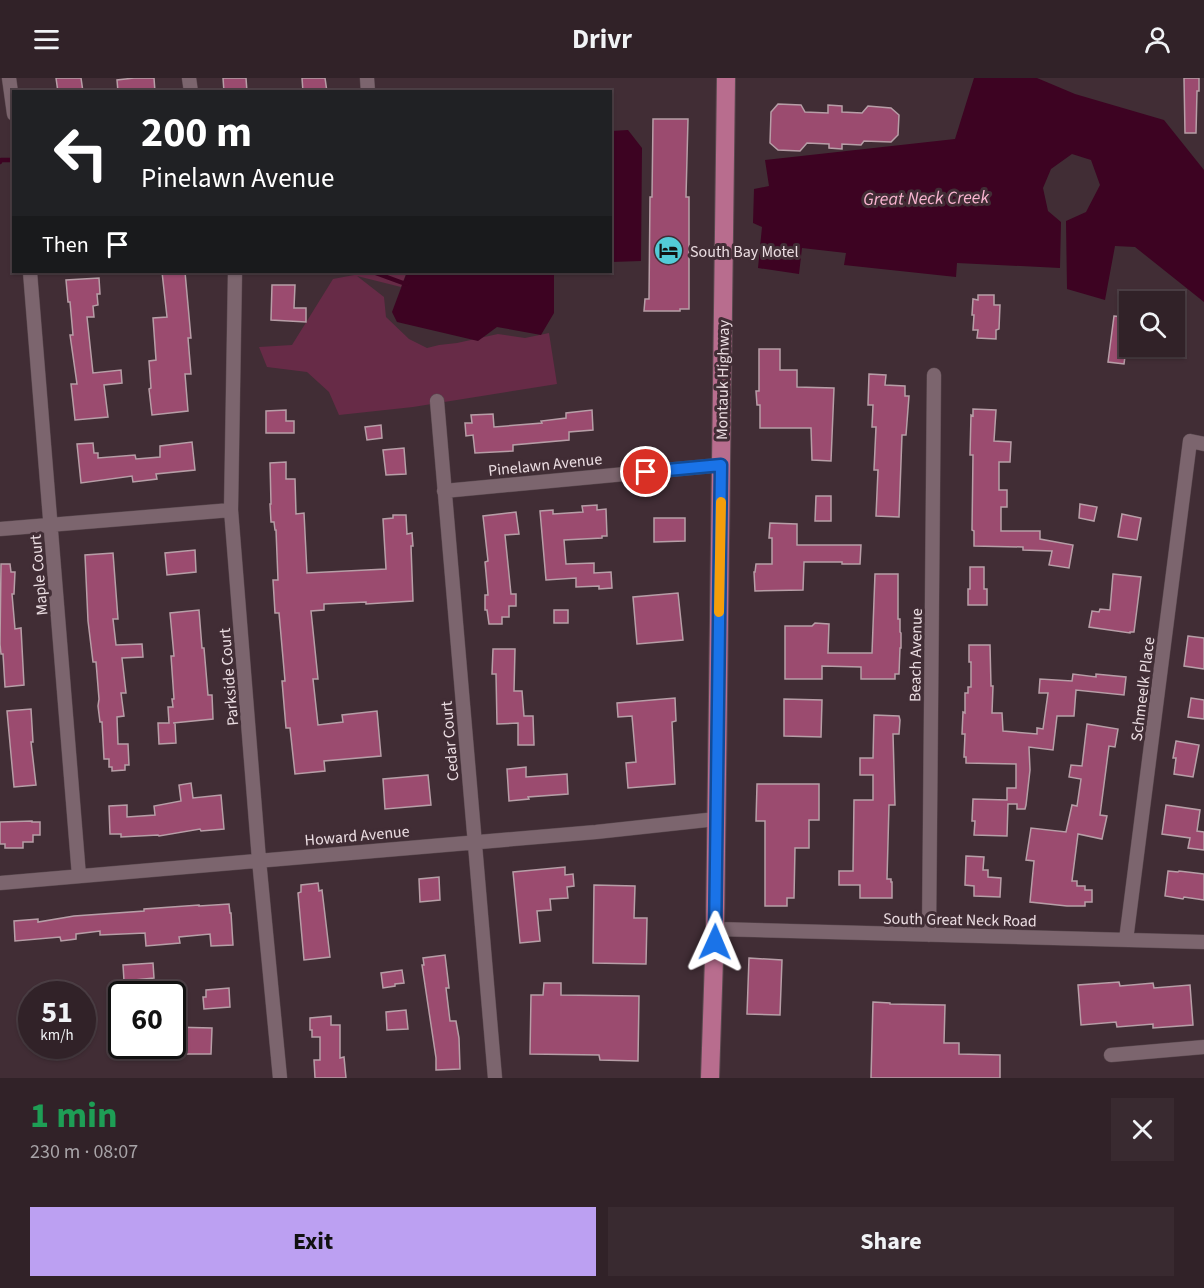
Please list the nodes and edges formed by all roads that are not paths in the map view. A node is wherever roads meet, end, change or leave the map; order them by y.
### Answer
1 (9, 78) edge
2 (726, 78) edge
3 (12, 100) edge
4 (30, 273) edge
5 (235, 273) edge
6 (934, 375) dead end
7 (437, 401) dead end
8 (1197, 443) edge
9 (721, 465) junction
10 (444, 491) junction
11 (231, 510) junction
12 (50, 525) junction
13 (0, 530) edge
14 (716, 819) junction
15 (474, 841) junction
16 (259, 860) junction
17 (80, 876) junction
18 (0, 883) edge
19 (715, 929) junction
20 (929, 935) junction
21 (1126, 940) junction
22 (1204, 942) edge
23 (1204, 1047) edge
24 (1111, 1054) dead end
25 (280, 1078) edge
26 (495, 1078) edge
27 (710, 1078) edge

1 - 3 street
2 - 9 main road, Montauk Highway
4 - 12 street, Maple Court
5 - 11 street, Parkside Court
6 - 20 street, Beach Avenue
7 - 10 street, Cedar Court
8 - 21 street, Schmeelk Place
9 - 10 street, Pinelawn Avenue
9 - 14 main road, Montauk Highway
10 - 15 street, Cedar Court
11 - 12 street
11 - 16 street, Parkside Court
12 - 13 street
12 - 17 street, Maple Court
14 - 15 street, Howard Avenue
14 - 19 main road, Montauk Highway
15 - 16 street, Howard Avenue
15 - 26 street, Cedar Court
16 - 17 street, Howard Avenue
16 - 25 street, Parkside Court
17 - 18 street, Howard Avenue
19 - 20 street, South Great Neck Road
19 - 27 main road, Montauk Highway
20 - 21 street, South Great Neck Road
21 - 22 street, South Great Neck Road
23 - 24 street

